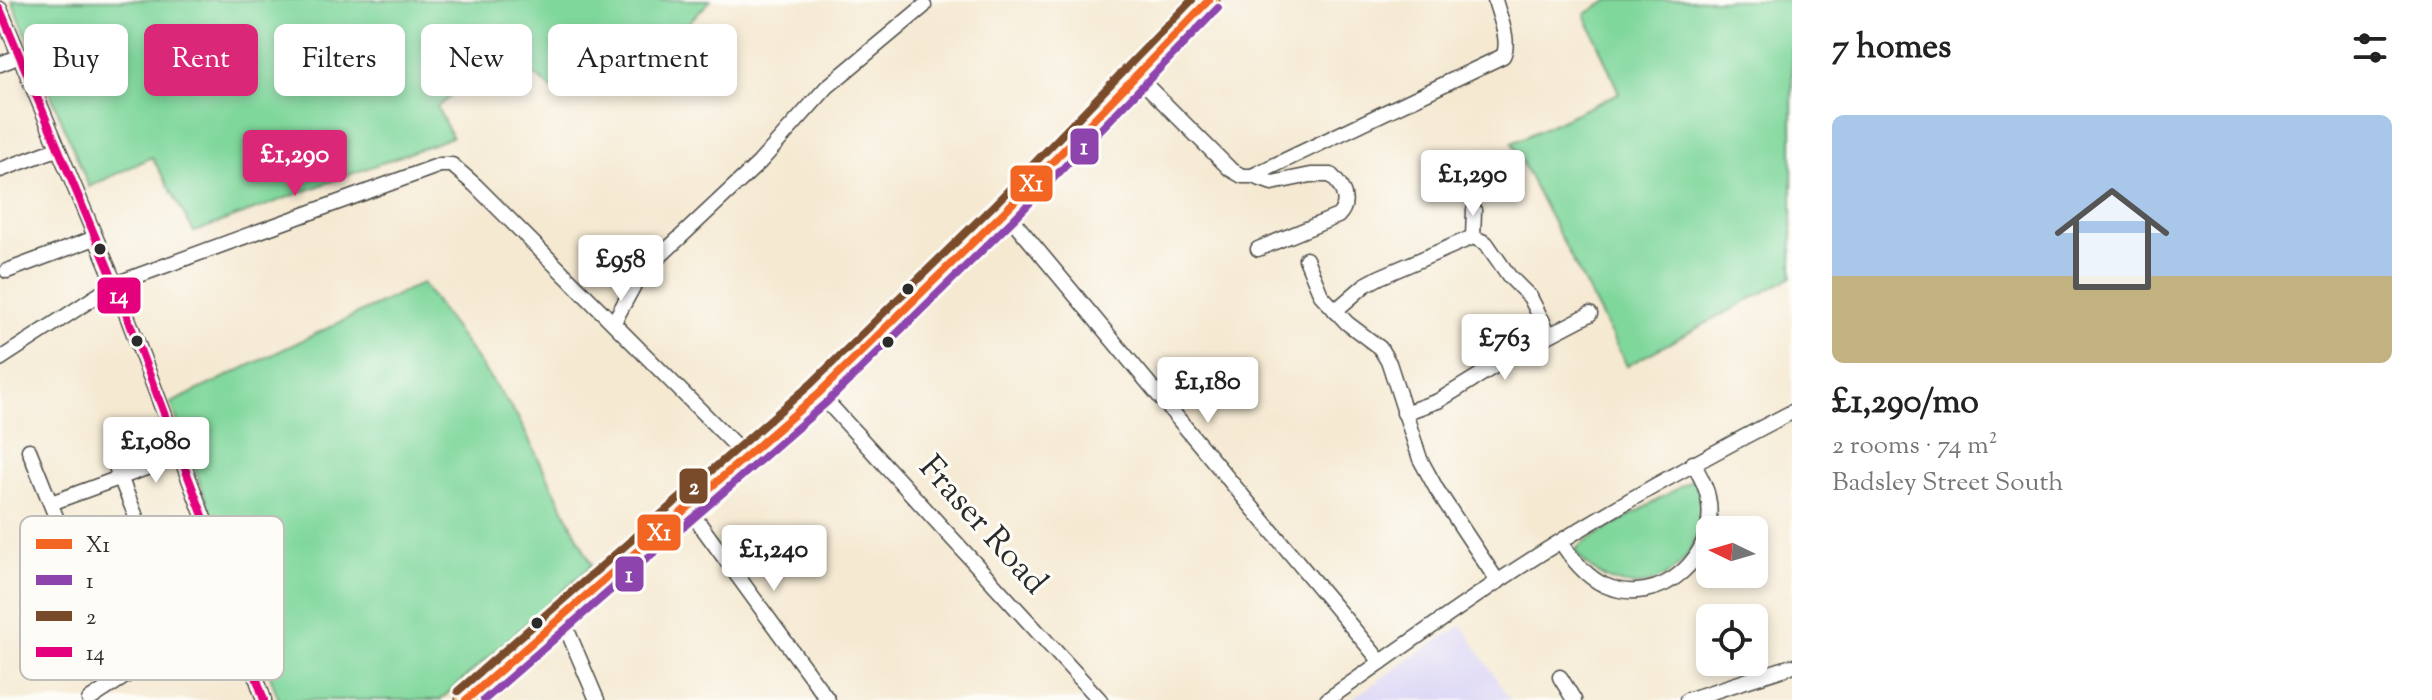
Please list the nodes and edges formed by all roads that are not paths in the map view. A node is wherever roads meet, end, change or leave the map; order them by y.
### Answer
1 (1209, 0) edge
2 (1495, 0) edge
3 (924, 6) dead end
4 (0, 9) edge
5 (20, 56) junction
6 (0, 64) edge
7 (1135, 74) junction
8 (57, 149) junction
9 (0, 170) edge
10 (1252, 176) junction
11 (1474, 210) dead end
12 (1005, 211) junction
13 (1473, 237) junction
14 (95, 238) junction
15 (1258, 249) dead end
16 (1306, 259) dead end
17 (7, 271) dead end
18 (115, 284) junction
19 (1335, 311) junction
20 (1590, 314) dead end
21 (614, 322) junction
22 (1549, 334) junction
23 (0, 359) edge
24 (819, 393) junction
25 (1792, 412) edge
26 (1404, 413) junction
27 (29, 450) dead end
28 (179, 456) junction
29 (112, 457) dead end
30 (748, 458) junction
31 (1693, 463) junction
32 (121, 479) junction
33 (51, 503) junction
34 (688, 508) junction
35 (56, 516) edge
36 (136, 516) edge
37 (202, 516) edge
38 (1561, 542) junction
39 (1498, 582) junction
40 (562, 618) junction
41 (1381, 662) junction
42 (1792, 666) edge
43 (1560, 677) dead end
44 (119, 680) edge
45 (89, 700) edge
46 (466, 700) edge
47 (597, 700) edge
48 (828, 700) edge
49 (1100, 700) edge
50 (1327, 700) edge
51 (1574, 700) edge
52 (1687, 700) edge

1 - 7 main road
2 - 10 street
3 - 21 street
4 - 5 street
5 - 6 street
5 - 8 street
7 - 10 street
7 - 12 main road
8 - 9 street
8 - 14 street
10 - 15 street
11 - 13 street
12 - 24 main road
12 - 41 street
13 - 19 street
13 - 22 street
14 - 17 street
14 - 18 street
16 - 19 street
18 - 21 street
18 - 23 street
18 - 28 street
19 - 26 street
20 - 22 street
21 - 30 street
22 - 26 street
24 - 30 main road
24 - 49 street, Fraser Road
25 - 31 street
26 - 39 street
27 - 33 street
28 - 32 street
28 - 37 street
29 - 32 street
30 - 34 main road
31 - 38 street
31 - 38 street
32 - 33 street
32 - 36 street
33 - 35 street
34 - 40 main road
34 - 48 street
38 - 39 street
39 - 41 street
40 - 46 main road
40 - 47 street
41 - 50 street
42 - 52 street
43 - 51 street
44 - 45 street

